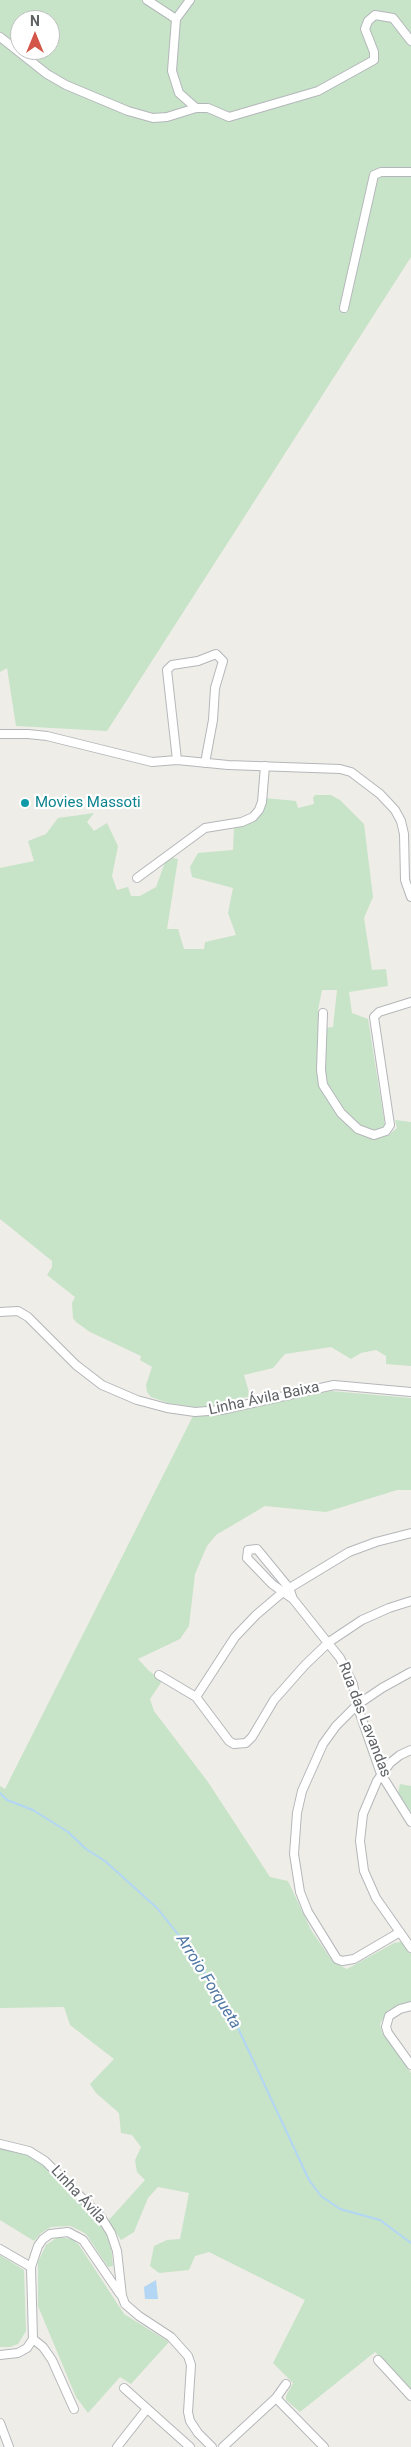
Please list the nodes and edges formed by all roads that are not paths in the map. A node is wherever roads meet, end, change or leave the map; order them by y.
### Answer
1 (147, 0) edge
2 (190, 0) edge
3 (176, 19) junction
4 (0, 37) edge
5 (411, 41) edge
6 (196, 108) junction
7 (411, 172) edge
8 (344, 308) dead end
9 (0, 734) edge
10 (178, 760) junction
11 (205, 763) junction
12 (264, 766) junction
13 (137, 878) dead end
14 (411, 897) edge
15 (411, 1002) edge
16 (323, 1013) dead end
17 (0, 1312) edge
18 (411, 1392) edge
19 (411, 1533) edge
20 (286, 1590) junction
21 (411, 1601) edge
22 (330, 1642) junction
23 (411, 1672) edge
24 (159, 1675) dead end
25 (196, 1697) junction
26 (357, 1705) junction
27 (411, 1750) edge
28 (382, 1774) junction
29 (392, 1792) junction
30 (371, 1793) junction
31 (411, 1822) edge
32 (400, 1932) junction
33 (411, 1948) edge
34 (411, 2006) edge
35 (411, 2065) edge
36 (0, 2144) edge
37 (0, 2249) edge
38 (31, 2267) junction
39 (122, 2296) junction
40 (34, 2339) junction
41 (0, 2355) edge
42 (378, 2360) dead end
43 (286, 2384) dead end
44 (124, 2388) dead end
45 (411, 2396) edge
46 (276, 2398) junction
47 (74, 2409) dead end
48 (146, 2410) junction
49 (0, 2423) edge
50 (9, 2447) edge
51 (117, 2447) edge
52 (190, 2447) edge
53 (212, 2447) edge
54 (223, 2447) edge
55 (324, 2447) edge

1 - 3 street
2 - 3 street
3 - 6 street
4 - 6 street
5 - 6 street
7 - 8 street
9 - 10 street
10 - 11 street
10 - 11 street
11 - 12 street
12 - 13 street
12 - 14 street
15 - 16 street
17 - 18 street, Linha Ávila Baixa
19 - 20 street
20 - 20 street
20 - 22 street, Rua das Lavandas
20 - 25 street
21 - 22 street
22 - 25 street
22 - 26 street, Rua das Lavandas
23 - 26 street
24 - 25 street
26 - 28 street, Rua das Lavandas
26 - 32 street
27 - 28 street
28 - 29 street, Rua das Lavandas
28 - 30 street
29 - 30 street
29 - 31 street, Rua das Lavandas
30 - 32 street
32 - 33 street
34 - 35 street
36 - 39 street, Linha Ávila
37 - 38 street
38 - 39 street
38 - 40 street
39 - 53 street
40 - 41 street
40 - 47 street
42 - 45 street
43 - 46 street
44 - 48 street
46 - 54 street
46 - 55 street
48 - 51 street
48 - 52 street
49 - 50 street

